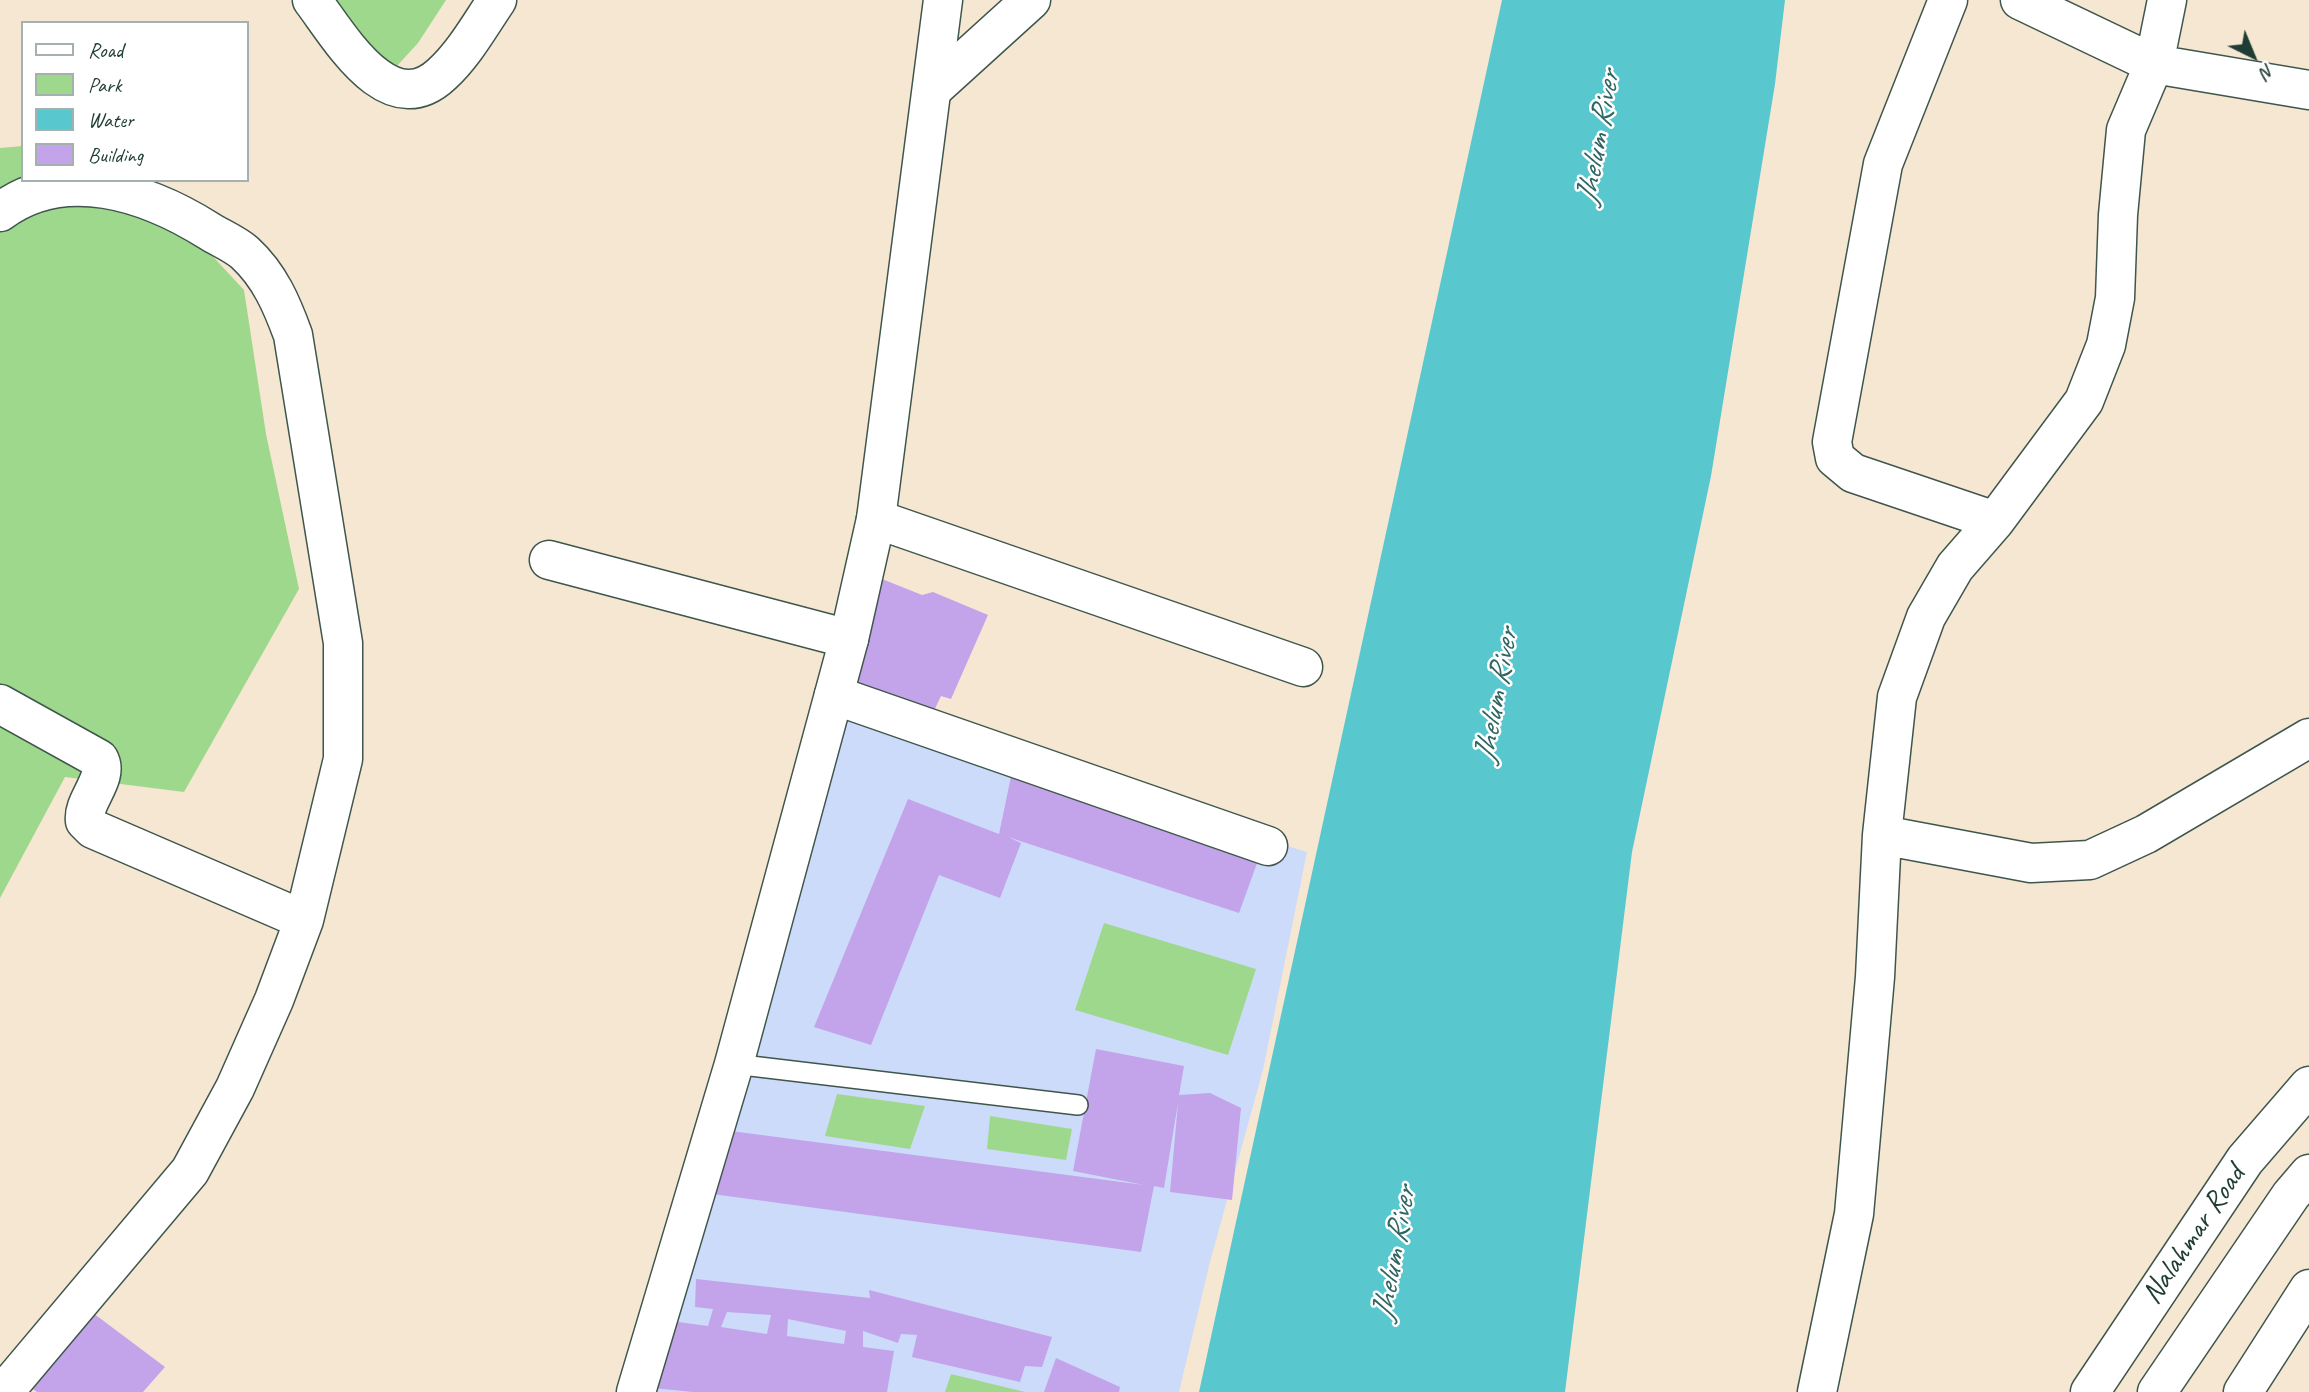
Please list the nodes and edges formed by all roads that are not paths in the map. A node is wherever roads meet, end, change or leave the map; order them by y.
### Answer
1 (312, 0) edge
2 (496, 0) edge
3 (943, 0) edge
4 (1031, 0) edge
5 (1948, 0) edge
6 (2020, 0) edge
7 (2167, 0) edge
8 (2154, 64) junction
9 (934, 88) junction
10 (2309, 90) edge
11 (0, 212) edge
12 (876, 519) junction
13 (1995, 521) junction
14 (549, 560) dead end
15 (849, 639) junction
16 (1303, 667) dead end
17 (834, 695) junction
18 (0, 704) edge
19 (2309, 738) edge
20 (1882, 835) junction
21 (1268, 846) dead end
22 (304, 920) junction
23 (734, 1064) junction
24 (2309, 1086) edge
25 (1078, 1105) dead end
26 (2309, 1174) edge
27 (2309, 1289) edge
28 (4, 1392) edge
29 (636, 1392) edge
30 (1816, 1392) edge
31 (2090, 1392) edge
32 (2157, 1392) edge
33 (2243, 1392) edge

1 - 2 street
3 - 9 street
4 - 9 street
5 - 13 street
6 - 8 street
7 - 8 street
8 - 10 street
8 - 13 street
9 - 12 street
11 - 22 street
12 - 15 street
12 - 16 street
13 - 20 street
14 - 15 street
15 - 17 street
17 - 21 street
17 - 23 street
18 - 22 street
19 - 20 street
20 - 30 street
22 - 28 street
23 - 25 lane
23 - 29 street
24 - 31 street, Nalahmar Road
26 - 32 street, Nalahmar Road
27 - 33 street

